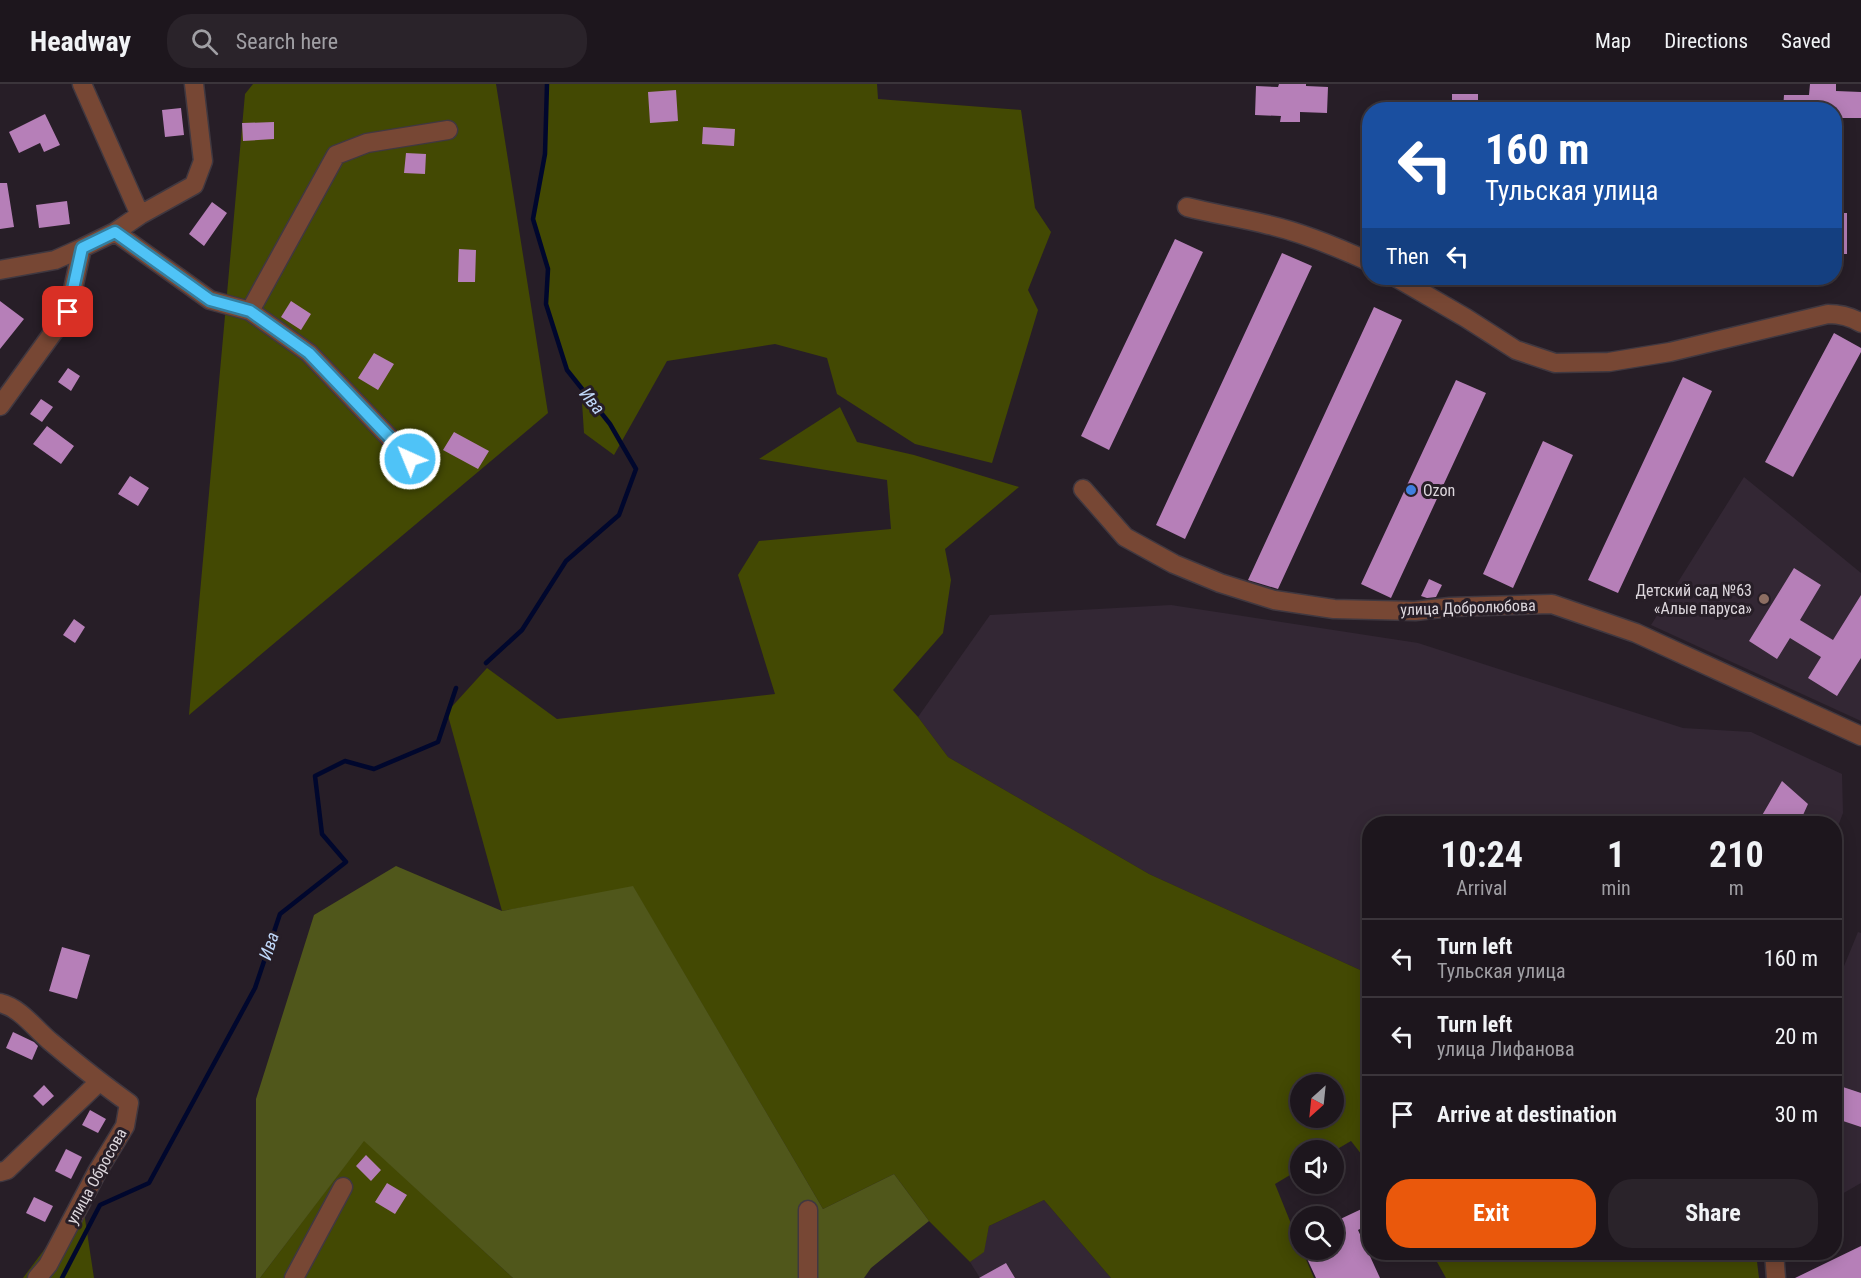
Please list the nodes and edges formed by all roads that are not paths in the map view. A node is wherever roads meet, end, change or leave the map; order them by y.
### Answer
1 (82, 84) edge
2 (194, 84) edge
3 (448, 130) dead end
4 (1187, 207) dead end
5 (140, 215) junction
6 (115, 232) junction
7 (82, 248) junction
8 (1362, 259) edge
9 (0, 270) edge
10 (1409, 285) edge
11 (250, 311) junction
12 (1861, 322) edge
13 (0, 406) edge
14 (410, 459) dead end
15 (1083, 489) dead end
16 (1861, 736) edge
17 (0, 1003) edge
18 (99, 1082) junction
19 (0, 1172) edge
20 (343, 1187) dead end
21 (808, 1210) dead end
22 (1775, 1260) edge
23 (37, 1278) edge
24 (294, 1278) edge
25 (808, 1278) edge
26 (1776, 1278) edge

1 - 5 street
2 - 5 street
3 - 11 street
4 - 8 street
5 - 6 street
6 - 7 street
6 - 11 street
7 - 9 street
7 - 13 street
10 - 12 street
11 - 14 street
15 - 16 street, улица Добролюбова
17 - 18 street
18 - 19 street
18 - 23 street, улица Обросова
20 - 24 street
21 - 25 street
22 - 26 street

